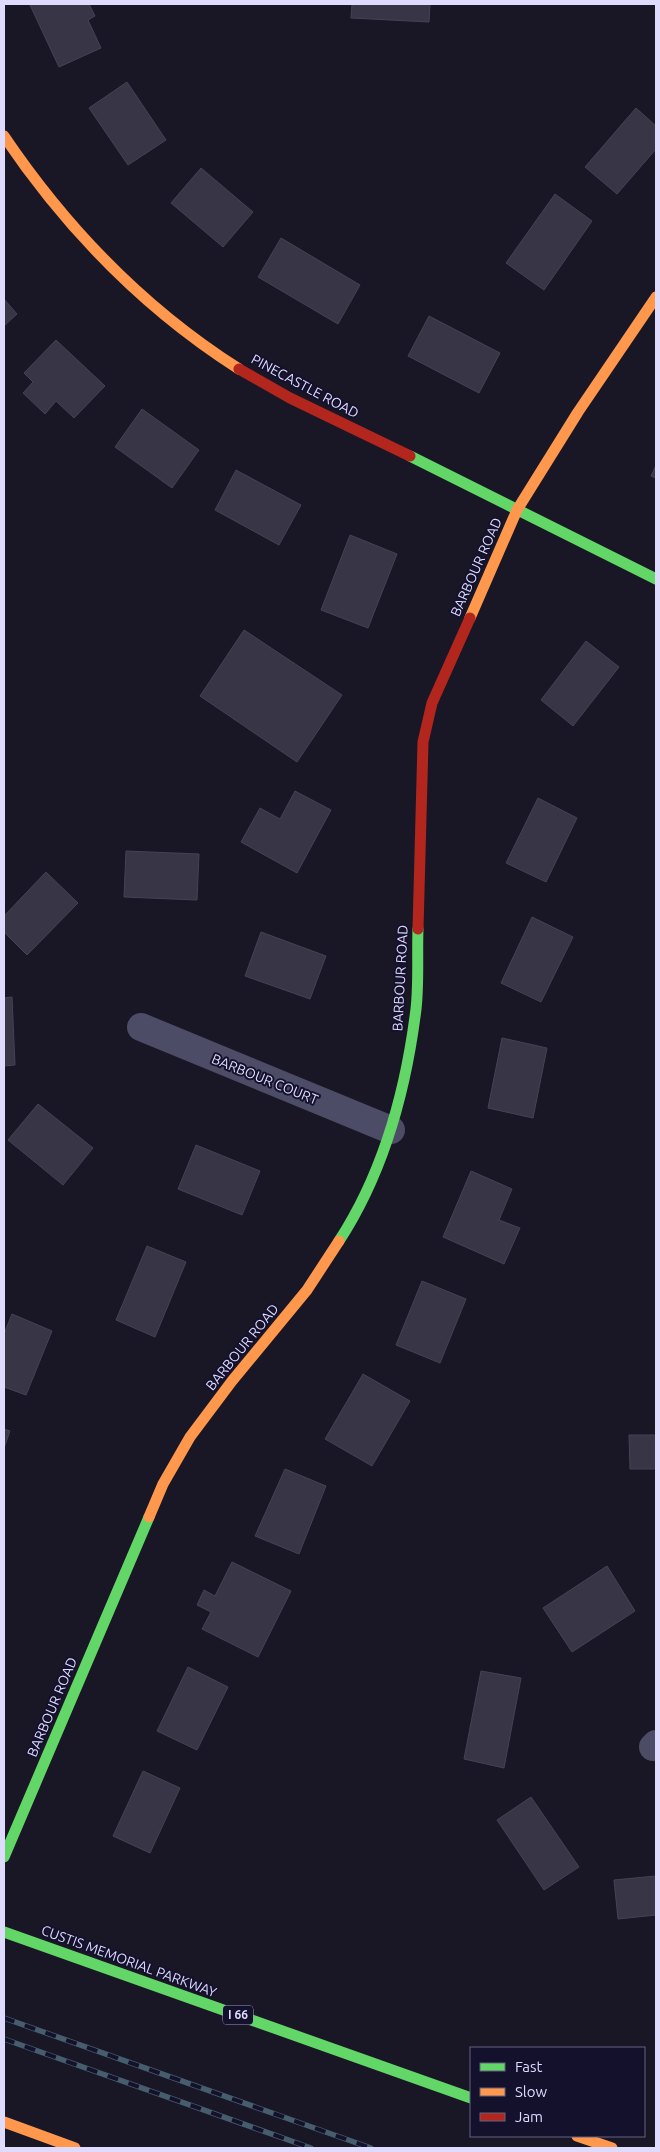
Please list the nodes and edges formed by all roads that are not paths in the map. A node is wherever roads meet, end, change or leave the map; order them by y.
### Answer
1 (4, 136) edge
2 (656, 297) edge
3 (517, 510) junction
4 (656, 579) edge
5 (141, 1027) dead end
6 (390, 1130) junction
7 (5, 1854) edge
8 (4, 1932) edge
9 (470, 2098) edge
10 (4, 2122) edge
11 (580, 2137) edge
12 (75, 2148) edge
13 (612, 2148) edge

1 - 3 main road, PINECASTLE ROAD
2 - 3 main road, BARBOUR ROAD
3 - 4 main road, PINECASTLE ROAD
3 - 6 main road, BARBOUR ROAD
5 - 6 street, BARBOUR COURT
6 - 7 main road, BARBOUR ROAD
8 - 9 main road, CUSTIS MEMORIAL PARKWAY / I 66
10 - 12 main road
11 - 13 main road

